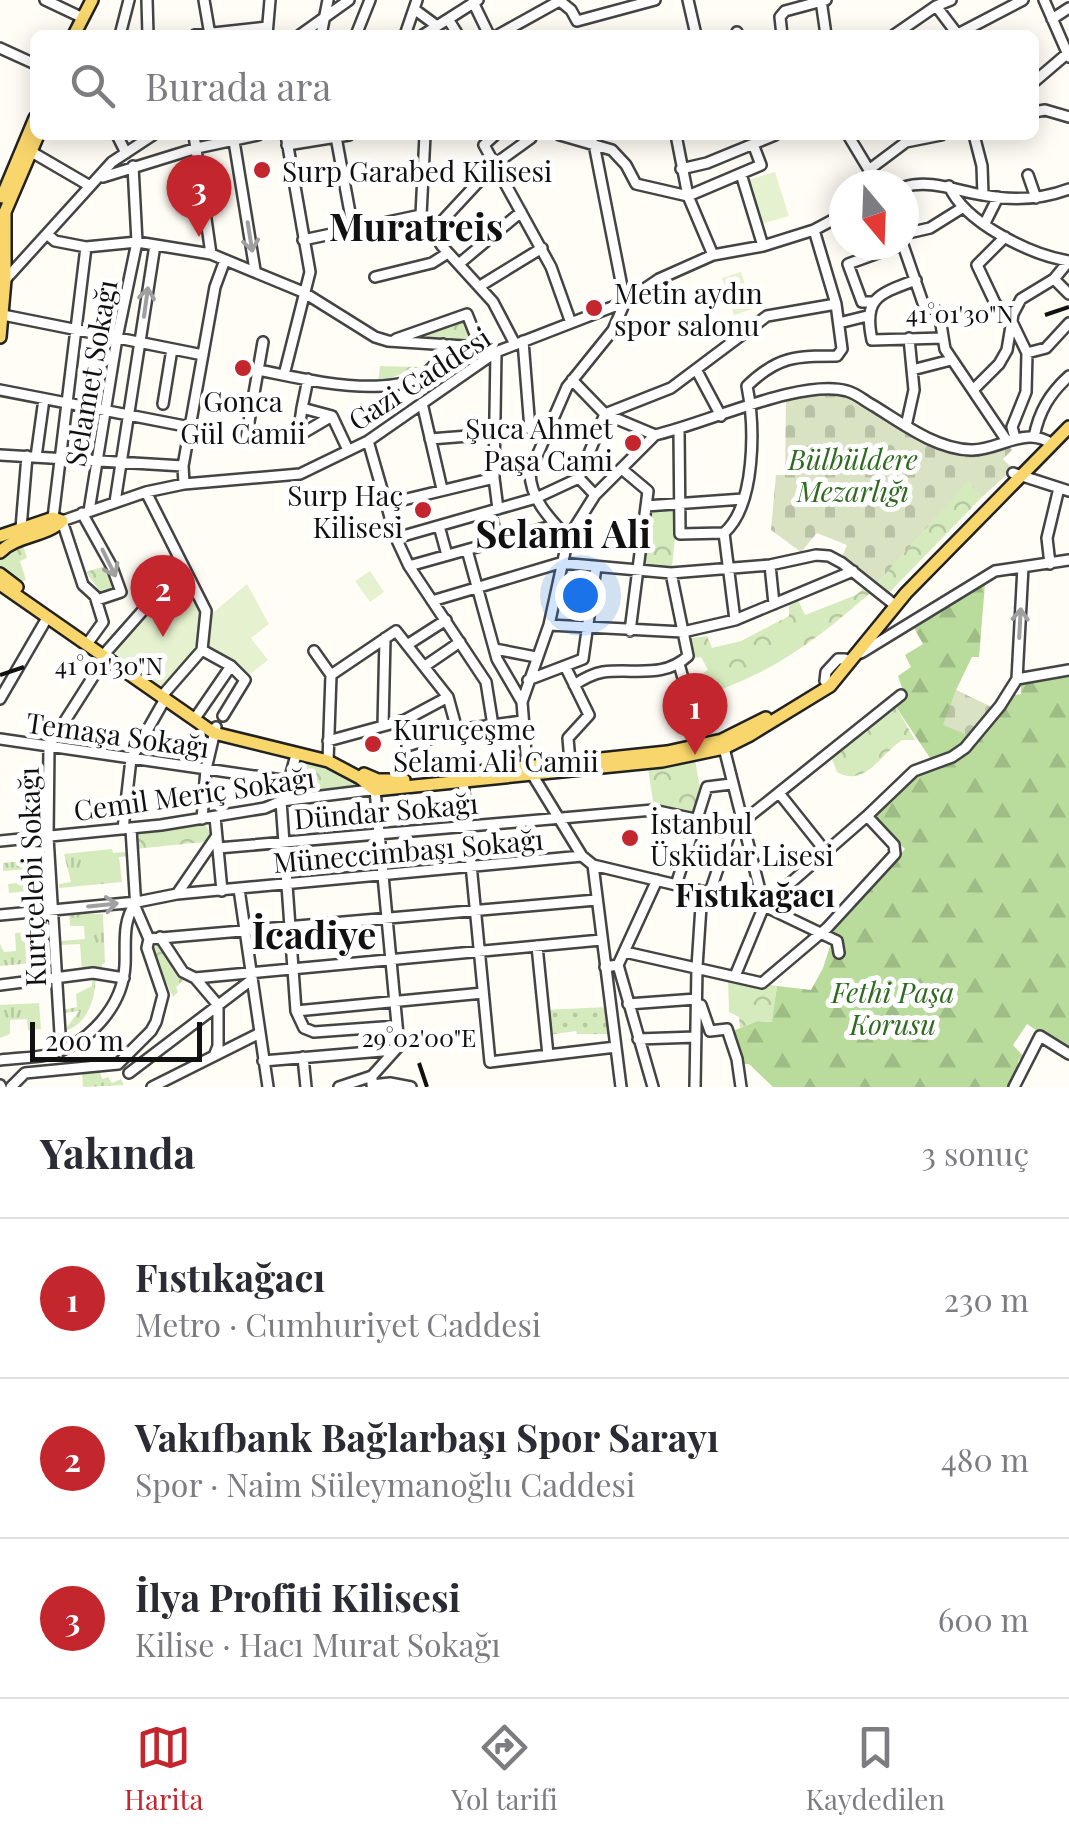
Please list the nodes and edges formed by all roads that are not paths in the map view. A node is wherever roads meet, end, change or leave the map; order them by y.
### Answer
1 (45, 0) edge
2 (92, 0) edge
3 (100, 0) edge
4 (129, 0) edge
5 (148, 0) edge
6 (204, 0) edge
7 (270, 0) edge
8 (328, 0) edge
9 (349, 0) edge
10 (370, 0) edge
11 (655, 0) edge
12 (688, 0) edge
13 (951, 0) edge
14 (1023, 0) edge
15 (1044, 0) edge
16 (474, 1) edge
17 (560, 1) edge
18 (822, 1) edge
19 (416, 4) edge
20 (613, 5) edge
21 (936, 6) junction
22 (1069, 8) edge
23 (83, 18) junction
24 (323, 19) junction
25 (448, 19) junction
26 (1052, 19) junction
27 (437, 26) junction
28 (77, 30) edge
29 (85, 30) edge
30 (121, 30) edge
31 (148, 30) edge
32 (209, 30) edge
33 (267, 30) edge
34 (307, 30) edge
35 (322, 30) edge
36 (358, 30) edge
37 (407, 30) edge
38 (431, 30) edge
39 (455, 30) edge
40 (488, 30) edge
41 (507, 30) edge
42 (695, 30) edge
43 (781, 30) edge
44 (825, 30) edge
45 (901, 30) edge
46 (953, 30) edge
47 (966, 30) edge
48 (0, 48) edge
49 (1068, 55) edge
50 (30, 62) edge
51 (1039, 78) edge
52 (1039, 111) edge
53 (1069, 117) edge
54 (30, 129) edge
55 (36, 140) edge
56 (120, 140) edge
57 (146, 140) edge
58 (195, 140) edge
59 (230, 140) edge
60 (234, 140) edge
61 (286, 140) edge
62 (337, 140) edge
63 (426, 140) edge
64 (491, 140) edge
65 (528, 140) edge
66 (579, 140) edge
67 (677, 140) edge
68 (758, 140) edge
69 (851, 140) edge
70 (916, 140) edge
71 (975, 140) edge
72 (594, 144) junction
73 (197, 148) junction
74 (30, 151) junction
75 (126, 153) junction
76 (495, 164) junction
77 (133, 166) junction
78 (870, 169) joint
79 (682, 174) junction
80 (741, 174) junction
81 (1028, 175) dead end
82 (101, 178) junction
83 (90, 186) junction
84 (919, 186) edge
85 (949, 186) junction
86 (1069, 189) edge
87 (666, 190) junction
88 (982, 195) junction
89 (688, 196) junction
90 (998, 197) junction
91 (1036, 198) junction
92 (0, 206) edge
93 (962, 208) junction
94 (520, 212) junction
95 (421, 215) junction
96 (829, 222) edge
97 (985, 223) junction
98 (353, 229) junction
99 (814, 230) junction
100 (919, 231) edge
101 (431, 233) junction
102 (46, 234) junction
103 (1005, 237) junction
104 (304, 240) junction
105 (137, 242) junction
106 (155, 245) junction
107 (763, 246) junction
108 (86, 247) junction
109 (542, 248) junction
110 (448, 252) junction
111 (211, 254) junction
112 (714, 255) junction
113 (225, 260) junction
114 (859, 260) edge
115 (907, 260) edge
116 (1069, 261) edge
117 (460, 262) junction
118 (255, 270) junction
119 (374, 276) dead end
120 (1054, 279) junction
121 (916, 280) junction
122 (480, 286) junction
123 (3, 290) edge
124 (304, 292) junction
125 (1069, 294) edge
126 (625, 302) junction
127 (874, 302) junction
128 (836, 304) junction
129 (3, 315) junction
130 (867, 316) junction
131 (570, 323) junction
132 (839, 323) junction
133 (1069, 323) edge
134 (1013, 324) junction
135 (75, 330) junction
136 (0, 338) edge
137 (118, 338) junction
138 (910, 338) junction
139 (943, 338) junction
140 (388, 341) junction
141 (140, 342) junction
142 (263, 342) dead end
143 (519, 343) junction
144 (443, 344) junction
145 (480, 346) junction
146 (172, 349) junction
147 (496, 352) junction
148 (1027, 353) junction
149 (203, 355) junction
150 (951, 360) junction
151 (258, 370) junction
152 (912, 370) junction
153 (697, 371) junction
154 (284, 374) junction
155 (1069, 376) edge
156 (308, 379) junction
157 (572, 380) junction
158 (0, 390) edge
159 (973, 390) junction
160 (44, 399) junction
161 (66, 403) junction
162 (422, 403) junction
163 (164, 404) dead end
164 (752, 406) junction
165 (302, 408) junction
166 (106, 410) junction
167 (605, 414) junction
168 (129, 415) junction
169 (332, 416) junction
170 (720, 416) junction
171 (1069, 418) edge
172 (190, 426) junction
173 (906, 426) junction
174 (1069, 427) edge
175 (548, 430) junction
176 (678, 430) junction
177 (494, 434) junction
178 (655, 435) junction
179 (298, 436) junction
180 (430, 438) junction
181 (1011, 440) junction
182 (1044, 440) junction
183 (368, 442) junction
184 (348, 450) junction
185 (0, 455) edge
186 (32, 457) junction
187 (58, 458) junction
188 (98, 460) junction
189 (122, 462) junction
190 (183, 466) junction
191 (623, 470) junction
192 (1016, 475) junction
193 (494, 478) junction
194 (579, 478) junction
195 (184, 484) junction
196 (442, 488) junction
197 (1064, 490) edge
198 (146, 492) junction
199 (595, 495) junction
200 (536, 498) junction
201 (743, 498) junction
202 (115, 502) junction
203 (386, 504) junction
204 (681, 504) junction
205 (646, 506) junction
206 (494, 510) junction
207 (86, 512) junction
208 (57, 520) junction
209 (555, 524) junction
210 (438, 526) junction
211 (21, 528) junction
212 (724, 533) junction
213 (396, 538) junction
214 (568, 538) junction
215 (0, 539) edge
216 (498, 542) junction
217 (468, 550) junction
218 (0, 552) edge
219 (447, 555) junction
220 (1069, 560) edge
221 (560, 563) junction
222 (1050, 564) junction
223 (183, 565) junction
224 (770, 565) junction
225 (409, 566) junction
226 (596, 567) junction
227 (1022, 567) junction
228 (726, 568) junction
229 (638, 570) junction
230 (853, 571) junction
231 (671, 573) junction
232 (0, 574) edge
233 (0, 584) edge
234 (478, 588) junction
235 (97, 600) junction
236 (432, 600) junction
237 (774, 604) junction
238 (894, 604) junction
239 (47, 618) junction
240 (446, 620) junction
241 (735, 620) junction
242 (549, 625) junction
243 (587, 628) junction
244 (630, 631) junction
245 (683, 632) junction
246 (385, 638) junction
247 (90, 640) junction
248 (460, 642) junction
249 (407, 645) junction
250 (495, 649) junction
251 (202, 650) junction
252 (314, 651) dead end
253 (860, 654) junction
254 (106, 655) junction
255 (536, 658) junction
256 (583, 658) junction
257 (679, 664) junction
258 (231, 666) junction
259 (424, 666) junction
260 (564, 666) junction
261 (1069, 670) edge
262 (592, 675) junction
263 (331, 676) junction
264 (1018, 679) junction
265 (528, 680) junction
266 (574, 685) junction
267 (901, 695) dead end
268 (164, 696) junction
269 (448, 697) junction
270 (0, 700) edge
271 (522, 702) junction
272 (198, 714) junction
273 (522, 721) junction
274 (495, 724) junction
275 (218, 725) junction
276 (383, 726) junction
277 (457, 730) junction
278 (0, 739) edge
279 (328, 741) junction
280 (702, 745) junction
281 (49, 746) junction
282 (408, 746) dead end
283 (724, 748) junction
284 (296, 755) junction
285 (131, 759) junction
286 (328, 759) junction
287 (570, 762) junction
288 (206, 769) junction
289 (500, 769) junction
290 (529, 770) junction
291 (290, 781) junction
292 (393, 781) junction
293 (463, 781) junction
294 (731, 784) junction
295 (375, 793) junction
296 (778, 793) junction
297 (285, 801) junction
298 (867, 816) junction
299 (215, 817) junction
300 (557, 817) junction
301 (699, 817) junction
302 (202, 819) junction
303 (468, 825) junction
304 (736, 825) junction
305 (127, 829) junction
306 (378, 833) junction
307 (48, 837) junction
308 (216, 837) junction
309 (0, 841) edge
310 (284, 841) junction
311 (218, 848) junction
312 (826, 852) junction
313 (582, 856) junction
314 (593, 865) junction
315 (471, 866) junction
316 (382, 876) junction
317 (658, 880) junction
318 (288, 884) junction
319 (676, 884) junction
320 (238, 889) junction
321 (222, 891) junction
322 (706, 892) junction
323 (178, 894) junction
324 (596, 900) junction
325 (137, 902) junction
326 (764, 906) junction
327 (54, 910) junction
328 (475, 910) junction
329 (0, 915) edge
330 (385, 918) junction
331 (291, 926) junction
332 (244, 930) junction
333 (818, 934) junction
334 (154, 938) junction
335 (601, 940) junction
336 (537, 946) junction
337 (479, 952) junction
338 (625, 952) junction
339 (839, 953) dead end
340 (390, 961) junction
341 (618, 965) junction
342 (605, 967) junction
343 (697, 967) junction
344 (294, 971) junction
345 (735, 976) junction
346 (57, 978) junction
347 (124, 978) junction
348 (195, 978) junction
349 (250, 978) junction
350 (0, 986) edge
351 (483, 993) junction
352 (696, 999) junction
353 (394, 1002) junction
354 (628, 1004) junction
355 (218, 1006) junction
356 (296, 1012) junction
357 (397, 1026) junction
358 (258, 1034) junction
359 (696, 1038) junction
360 (638, 1039) junction
361 (616, 1047) junction
362 (396, 1048) junction
363 (61, 1050) junction
364 (1069, 1054) edge
365 (548, 1055) junction
366 (214, 1056) junction
367 (303, 1057) junction
368 (0, 1060) edge
369 (263, 1061) junction
370 (130, 1073) dead end
371 (372, 1076) junction
372 (11, 1087) edge
373 (152, 1087) edge
374 (268, 1087) edge
375 (306, 1087) edge
376 (339, 1087) edge
377 (411, 1087) edge
378 (621, 1087) edge
379 (653, 1087) edge
380 (695, 1087) edge
381 (740, 1087) edge
382 (1014, 1087) edge

1 - 23 street
2 - 23 main road
3 - 29 main road
4 - 30 street
5 - 31 street
6 - 32 street
7 - 33 street
8 - 24 street
9 - 24 street
10 - 36 street
11 - 20 street
12 - 42 street
13 - 21 street
14 - 47 street
15 - 26 street
16 - 25 street
16 - 40 street
17 - 20 street
17 - 41 street
18 - 43 street
18 - 44 street
19 - 27 street
19 - 37 street
21 - 45 street
21 - 46 street
22 - 26 street
23 - 28 main road
24 - 34 street
24 - 35 street
25 - 27 street
25 - 39 street
26 - 49 street
27 - 38 street
48 - 50 street
49 - 51 street
52 - 53 street
54 - 92 main road
55 - 74 main road
56 - 75 street
57 - 75 street
58 - 73 street
59 - 73 street
60 -> 118 street
61 - 104 street
62 - 98 street
63 - 95 street
64 - 76 street
65 - 76 street
66 - 72 street
67 - 79 street
68 - 79 street
68 - 80 street
69 - 78 street
70 - 78 street
71 - 88 street
72 - 87 street
72 - 126 street
73 - 77 street
73 - 111 street
74 - 83 street
74 - 123 main road
75 - 82 street
76 - 94 street
76 - 101 street
77 - 82 street
77 - 105 street, Selamet Sokağı
79 - 87 street
79 - 89 street
80 - 89 street
80 - 107 street
81 - 91 street
82 - 83 street
83 - 102 street
84 - 85 street
85 - 88 street
85 - 93 street
86 - 91 street
87 - 89 street
88 - 90 street
89 - 112 street
90 - 91 street
90 - 97 street
93 - 97 street
93 - 100 street
94 - 109 street
94 - 117 street
95 - 98 street
95 - 101 street
96 - 99 street, Gazi Caddesi
97 - 103 street
98 - 104 street
99 - 107 street, Gazi Caddesi
99 - 128 street
101 - 110 street
102 - 108 street
102 - 123 street
103 - 116 street
103 - 134 street
104 - 124 street
105 - 106 street
105 - 108 street
105 - 137 street, Selamet Sokağı
106 - 111 street
141 -> 106 street
107 - 112 street, Gazi Caddesi
108 - 135 street
109 - 122 street
109 - 131 street
110 - 117 street
110 - 119 street
111 - 113 street
112 - 126 street, Gazi Caddesi
113 - 118 street
113 - 149 street
114 - 127 street
115 - 121 street
116 - 120 street
117 - 122 street
118 - 124 street
120 - 125 street
120 - 134 street
121 - 127 street
121 - 139 street
122 - 143 street
123 - 129 main road
124 - 140 street
124 - 154 street
126 - 131 street, Gazi Caddesi
126 - 157 street
127 - 130 street
128 - 132 street
128 - 153 street
129 - 135 street
129 - 136 main road
130 - 132 street
130 - 138 street
131 - 143 street, Gazi Caddesi
132 - 164 street
133 - 148 street
134 - 148 street
134 - 159 street
135 - 137 street
135 - 161 street
137 - 141 street
137 - 166 street, Selamet Sokağı
138 - 139 street
138 - 152 street
139 - 150 street
140 - 144 street
140 - 145 street
141 - 146 street
141 - 168 street
142 - 151 street
143 - 147 street, Gazi Caddesi
143 - 175 street
144 - 145 street
144 - 156 street
145 - 147 street
146 - 149 street
146 - 163 street
147 - 162 street, Gazi Caddesi
147 - 177 street
148 - 181 street
149 - 172 street
150 - 152 street
150 - 159 street
151 - 154 street
151 - 179 street
152 - 173 street
153 - 167 street
153 - 170 street
154 - 156 street
155 - 182 street
156 - 165 street
157 - 167 street
157 - 175 street
158 - 160 street
159 - 181 street
160 - 161 street
160 - 186 street
161 - 166 street
161 - 187 street
162 - 180 street
162 - 183 street, Gazi Caddesi
164 - 170 street
164 - 173 street
164 - 201 street
165 - 169 street
165 - 179 street
166 - 168 street
166 - 188 street, Selamet Sokağı
167 - 178 street
167 - 194 street
168 - 172 street
168 - 189 street
169 - 179 street
169 - 184 street
170 - 176 street
171 - 182 main road
172 - 190 street
173 - 181 street
174 - 182 main road
175 - 200 street
176 - 178 street
176 - 204 street
177 - 180 street
177 - 193 street
178 - 191 street
180 - 196 street
181 - 182 street
182 - 192 main road
183 - 184 street, Gazi Caddesi
183 - 203 street
184 - 195 street, Gazi Caddesi
185 - 186 street
186 - 187 street
186 - 211 street
187 - 188 street
187 - 208 street
188 - 189 street
188 - 207 street, Selamet Sokağı
189 - 190 street
189 - 202 street
190 - 195 street
191 - 199 street
191 - 205 street
192 - 197 street
192 - 238 main road
193 - 196 street
193 - 206 street
194 - 199 street
194 - 200 street
195 - 198 street, Gazi Caddesi
196 - 203 street
197 - 222 street
198 - 202 street, Gazi Caddesi
198 - 223 street
199 - 214 street
200 - 206 street
200 - 209 street
201 - 204 street
201 - 212 street
202 - 207 street, Gazi Caddesi
203 - 213 street
204 - 205 street
204 - 212 street
205 - 229 street
206 - 210 street
206 - 216 street
207 - 208 street, Gazi Caddesi
207 -> 235 street
208 - 211 main road
208 - 215 main road
208 - 218 main road
208 - 235 street
209 - 214 street
209 - 216 street
210 - 213 street
210 - 219 street
211 - 215 main road
212 - 228 street
213 - 225 street
214 - 221 street
216 - 217 street
217 - 219 street
217 - 234 street
219 - 225 street
220 - 222 street
221 - 226 street
221 - 234 street
221 - 242 street
222 - 227 street
223 - 251 street
223 - 254 street, Kurtçelebi Sokağı
224 - 228 street
224 - 230 street
224 - 237 street
225 - 236 street
226 - 229 street
226 - 243 street
227 - 253 street
264 -> 227 street
228 - 231 street
228 - 241 street
229 - 231 street
229 - 244 street
230 - 237 street
230 - 238 street
231 - 245 street
232 - 247 main road
233 - 239 main road
234 - 236 street
234 - 250 street
235 - 247 street
236 - 240 street
237 - 241 street
238 - 253 main road
238 - 280 main road
239 - 254 main road
239 - 270 street
240 - 248 street
240 - 249 street
241 - 245 street
242 - 243 street
242 - 255 street
243 - 244 street
243 - 256 street
244 - 245 street
245 - 257 street
246 - 249 street
246 - 263 street
246 - 276 street
247 - 254 main road
248 - 259 street
248 - 274 street
249 - 259 street
250 - 255 street
250 - 271 street
251 - 258 street
251 - 268 street
252 - 263 street
253 - 283 main road
254 - 268 main road
254 - 281 street, Kurtçelebi Sokağı
255 - 265 street
256 - 260 street
256 - 262 street
257 - 262 street
257 - 280 street
258 - 272 street
258 - 275 street
259 - 269 street
260 - 265 street
260 - 266 street
261 - 264 street
262 - 266 street
263 - 279 street
264 - 298 street
265 - 271 street
266 - 287 street
267 - 296 street
268 - 272 main road
268 - 275 main road
268 - 285 street
269 - 276 street
269 - 277 street
271 - 273 street
272 - 275 main road
273 - 274 street
273 - 290 street
274 - 277 street
274 - 289 street
275 - 284 main road
275 - 286 main road
275 - 288 street
276 - 279 street
277 - 282 street
278 - 281 street, Temaşa Sokağı
279 - 286 street
280 - 287 main road
281 - 285 street, Temaşa Sokağı
281 - 307 street, Kurtçelebi Sokağı
283 - 290 main road
283 - 294 street
284 - 286 main road
284 - 291 street
285 - 288 street, Temaşa Sokağı
285 - 305 street
286 - 292 main road
286 - 295 main road
287 - 290 main road
288 - 291 street, Temaşa Sokağı
288 - 302 street
289 - 290 main road
289 - 292 main road
290 - 293 main road
290 - 300 street
291 - 297 street
292 - 295 street, Cemil Meriç Sokağı
293 - 295 main road
293 - 303 street
294 - 301 street
294 - 304 street
295 - 297 street, Cemil Meriç Sokağı
295 - 306 street
296 - 304 street
296 - 312 street
297 - 299 street, Cemil Meriç Sokağı
297 - 310 street
298 - 312 street
298 - 333 street
299 - 302 street, Cemil Meriç Sokağı
299 - 308 street
300 - 301 street, Dündar Sokağı
300 - 303 street, Dündar Sokağı
300 - 313 street
301 - 304 street, Dündar Sokağı
301 - 319 street
302 - 305 street, Cemil Meriç Sokağı
303 - 306 street, Dündar Sokağı
303 - 315 street
304 - 322 street
304 - 326 street
305 - 307 street, Cemil Meriç Sokağı
305 - 325 street
306 - 310 street, Dündar Sokağı
306 - 316 street
307 - 309 street, Cemil Meriç Sokağı
307 - 327 street, Kurtçelebi Sokağı
308 - 311 street
308 - 323 street
310 - 311 street, Dündar Sokağı
310 - 318 street
311 - 321 street
312 - 326 street
313 - 314 street
313 - 315 street, Müneccimbaşı Sokağı
314 - 317 street
314 - 324 street
315 - 316 street, Müneccimbaşı Sokağı
315 - 328 street
316 - 318 street, Müneccimbaşı Sokağı
316 - 330 street
317 - 319 street
317 - 338 street
318 - 320 street, Müneccimbaşı Sokağı
318 - 331 street
319 - 322 street
320 - 321 street, Müneccimbaşı Sokağı
320 - 332 street
321 - 323 street, Müneccimbaşı Sokağı
322 - 326 street
322 - 343 street
323 - 325 street, Müneccimbaşı Sokağı
324 - 328 street
324 - 335 street
327 -> 325 street, Müneccimbaşı Sokağı
325 - 334 street
325 - 347 street
326 - 333 street
326 - 345 street
327 - 329 street, Müneccimbaşı Sokağı
327 - 346 street, Kurtçelebi Sokağı
328 - 330 street
328 - 337 street
330 - 331 street
330 - 340 street
331 - 332 street
331 - 344 street
332 - 334 street
332 - 349 street
333 - 339 street
333 - 345 street
334 - 348 street
334 - 372 street
335 - 336 street
335 - 342 street
336 - 337 street
336 - 365 street
337 - 340 street
337 - 351 street
338 - 341 street
338 - 343 street
340 - 344 street
340 - 353 street
341 - 342 street
341 - 354 street
342 - 361 street
343 - 345 street
343 - 352 street
344 - 349 street
344 - 356 street
346 - 347 street
346 - 350 street
346 - 363 street, Kurtçelebi Sokağı
347 - 363 street
348 - 349 street
348 - 355 street
349 - 355 street
349 - 358 street
351 - 353 street
351 - 365 street
352 - 354 street
352 - 359 street
352 - 381 street
353 - 356 street
353 - 357 street
354 - 360 street
355 - 366 street
355 - 370 street
356 - 357 street
357 - 362 street
358 - 366 street
358 - 369 street
359 - 360 street
359 - 380 street
360 - 379 street
361 - 365 street
361 - 378 street
362 - 367 street
362 - 371 street
363 - 368 street
364 - 382 street
366 - 373 street
367 - 369 street
367 - 375 street
369 - 374 street
371 - 376 street
371 - 377 street

